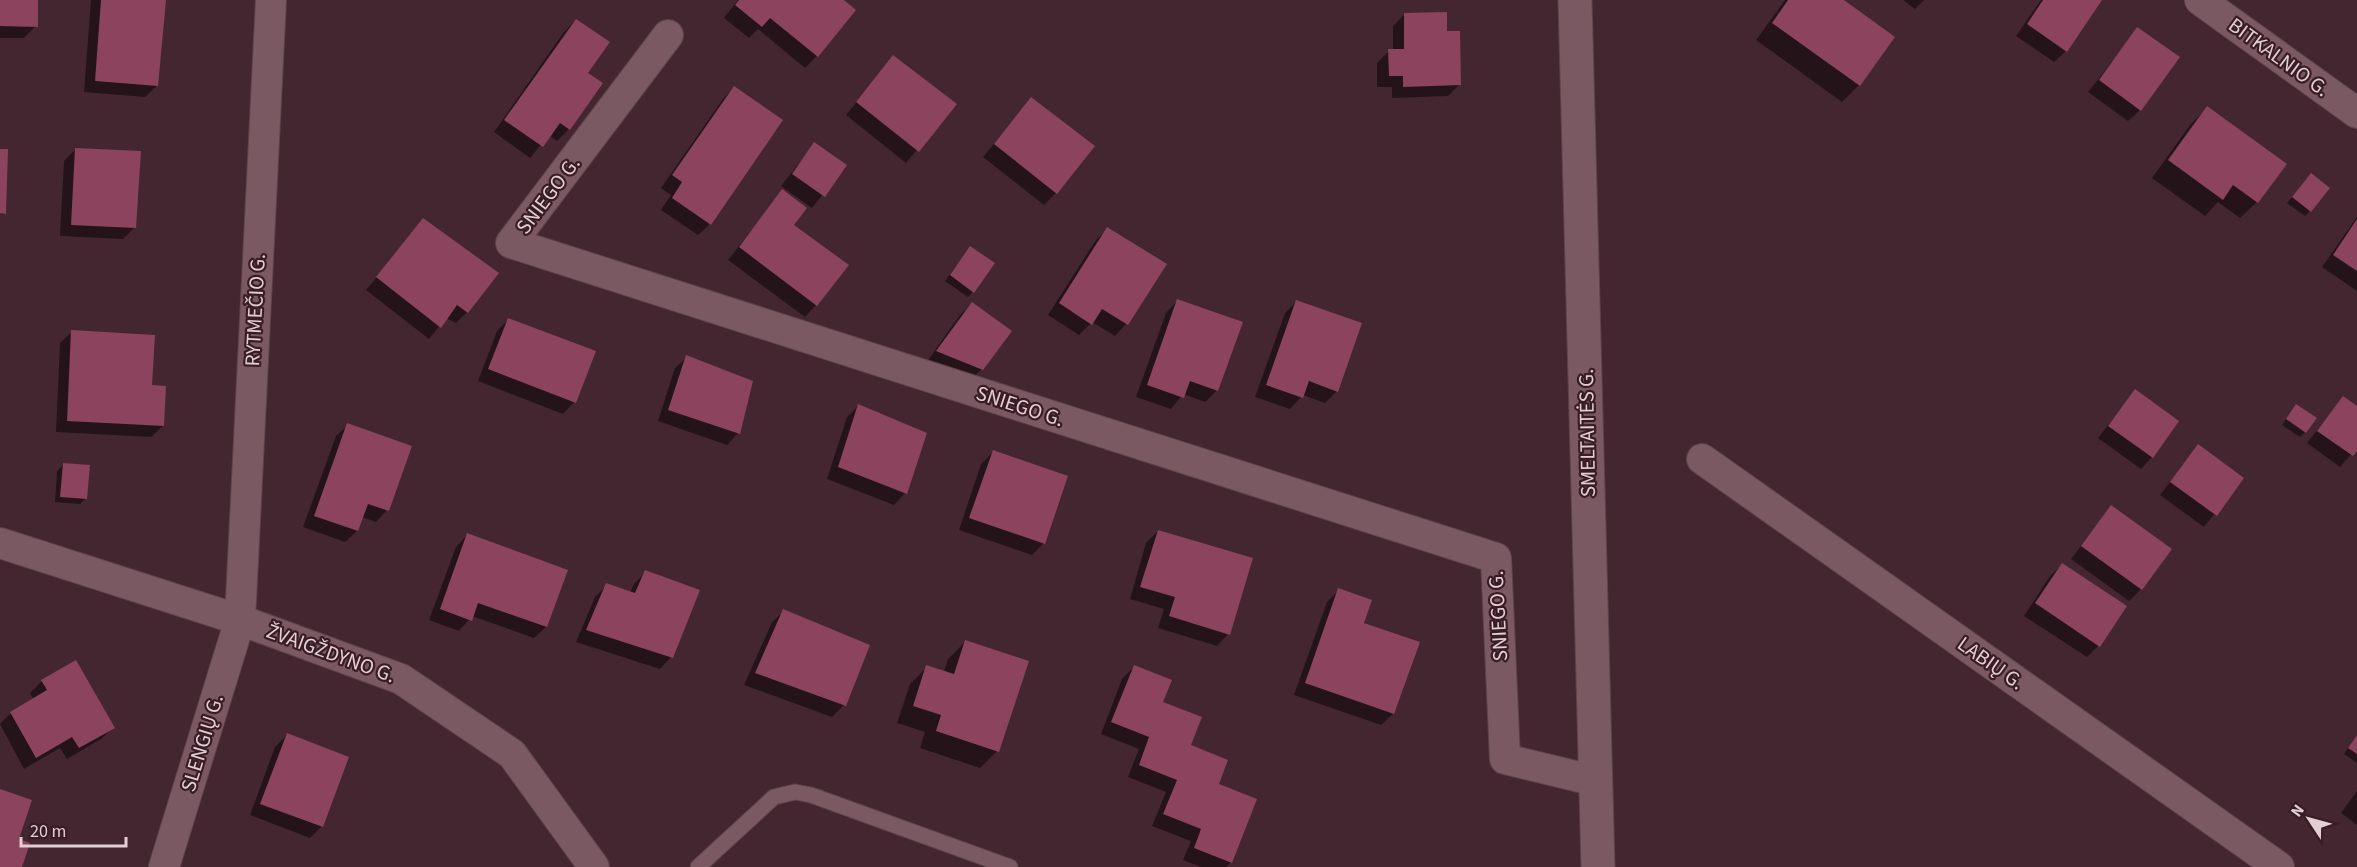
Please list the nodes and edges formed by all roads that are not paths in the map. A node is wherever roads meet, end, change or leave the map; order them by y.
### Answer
1 (271, 0) edge
2 (1575, 0) edge
3 (2200, 0) edge
4 (668, 35) dead end
5 (2357, 113) edge
6 (1702, 459) dead end
7 (0, 543) edge
8 (240, 620) junction
9 (1596, 781) junction
10 (164, 867) edge
11 (594, 867) edge
12 (698, 867) edge
13 (1010, 867) edge
14 (1598, 867) edge
15 (2279, 867) edge

1 - 8 street, RYTMEČIO G.
2 - 9 main road, SMELTAITĖS G.
3 - 5 street, BITKALNIO G.
4 - 9 street, SNIEGO G.
6 - 15 street, LABIŲ G.
7 - 8 street, ŽVAIGŽDYNO G.
8 - 10 street, SLENGIŲ G.
8 - 11 street, ŽVAIGŽDYNO G.
9 - 14 main road, SMELTAITĖS G.
12 - 13 lane

